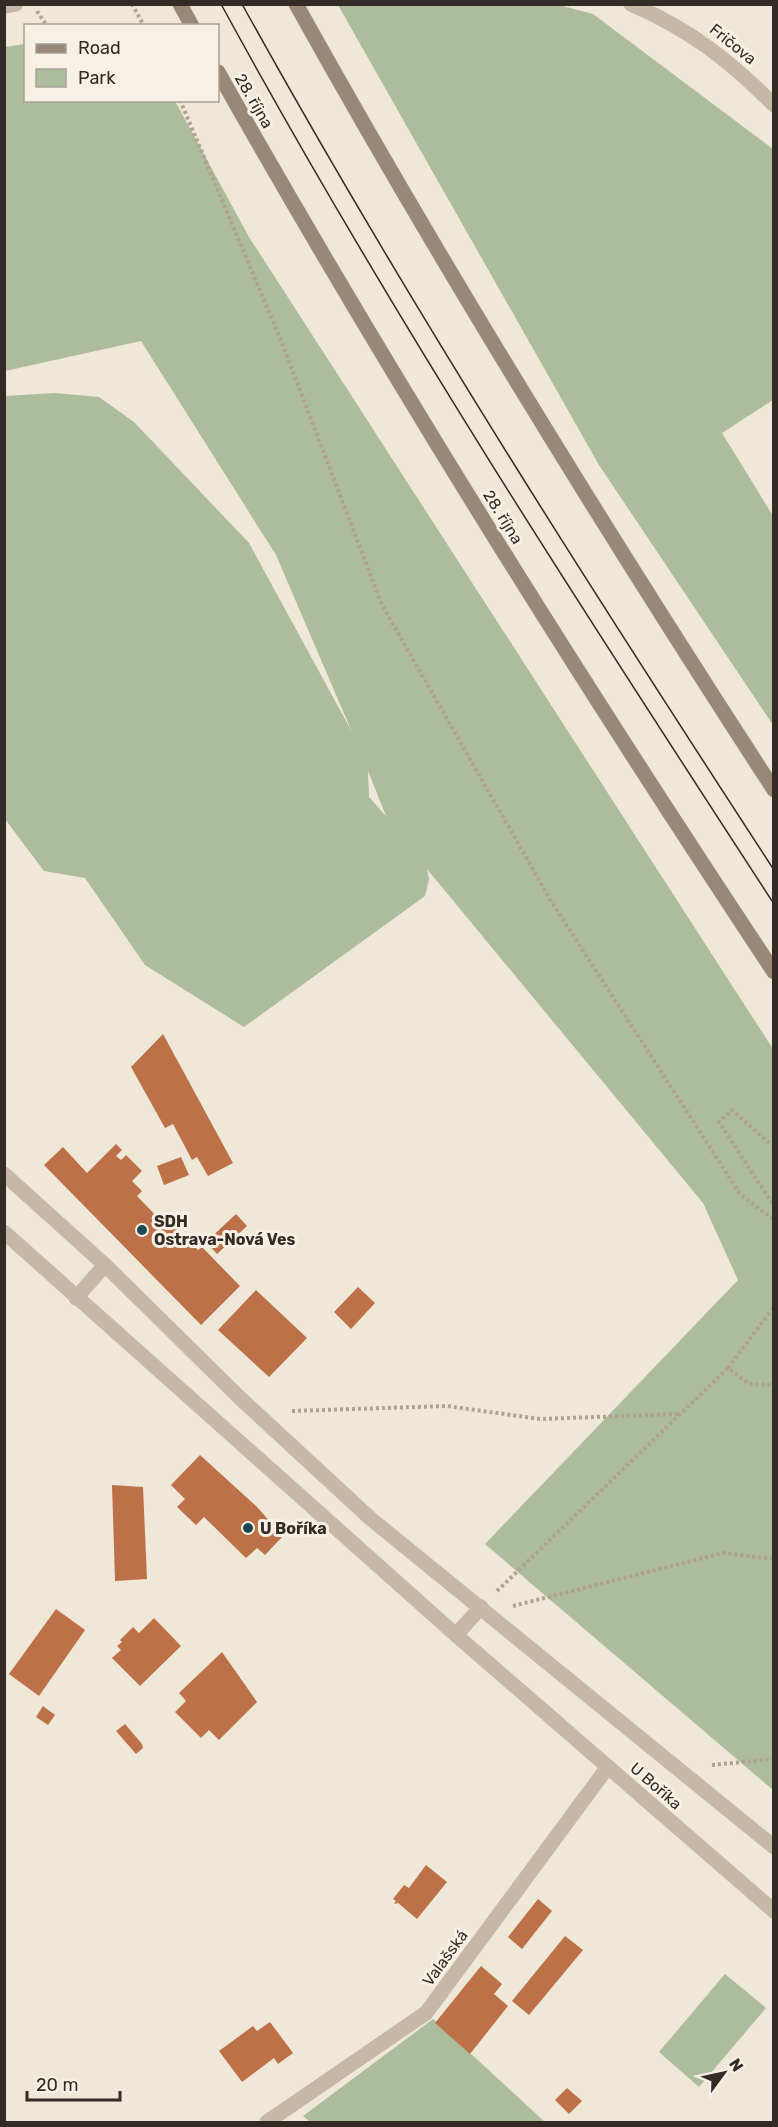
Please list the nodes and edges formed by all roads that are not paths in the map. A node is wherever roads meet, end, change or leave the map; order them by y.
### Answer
1 (16, 4) edge
2 (180, 4) edge
3 (296, 4) edge
4 (631, 4) edge
5 (4, 6) edge
6 (191, 24) edge
7 (219, 74) edge
8 (774, 105) edge
9 (774, 790) edge
10 (774, 972) edge
11 (4, 1174) edge
12 (4, 1232) edge
13 (105, 1265) junction
14 (76, 1298) junction
15 (482, 1606) junction
16 (456, 1635) junction
17 (607, 1768) junction
18 (774, 1846) edge
19 (774, 1911) edge
20 (267, 2122) edge

1 - 5 street
2 - 6 main road
3 - 9 main road
4 - 8 street, Fričova
7 - 10 main road, 28. října
11 - 13 street, U Boříka
12 - 14 street, U Boříka
13 - 14 street
13 - 15 street, U Boříka
14 - 16 street, U Boříka
15 - 16 street
15 - 18 street, U Boříka
16 - 17 street, U Boříka
17 - 19 street, U Boříka
17 - 20 street, Valašská

